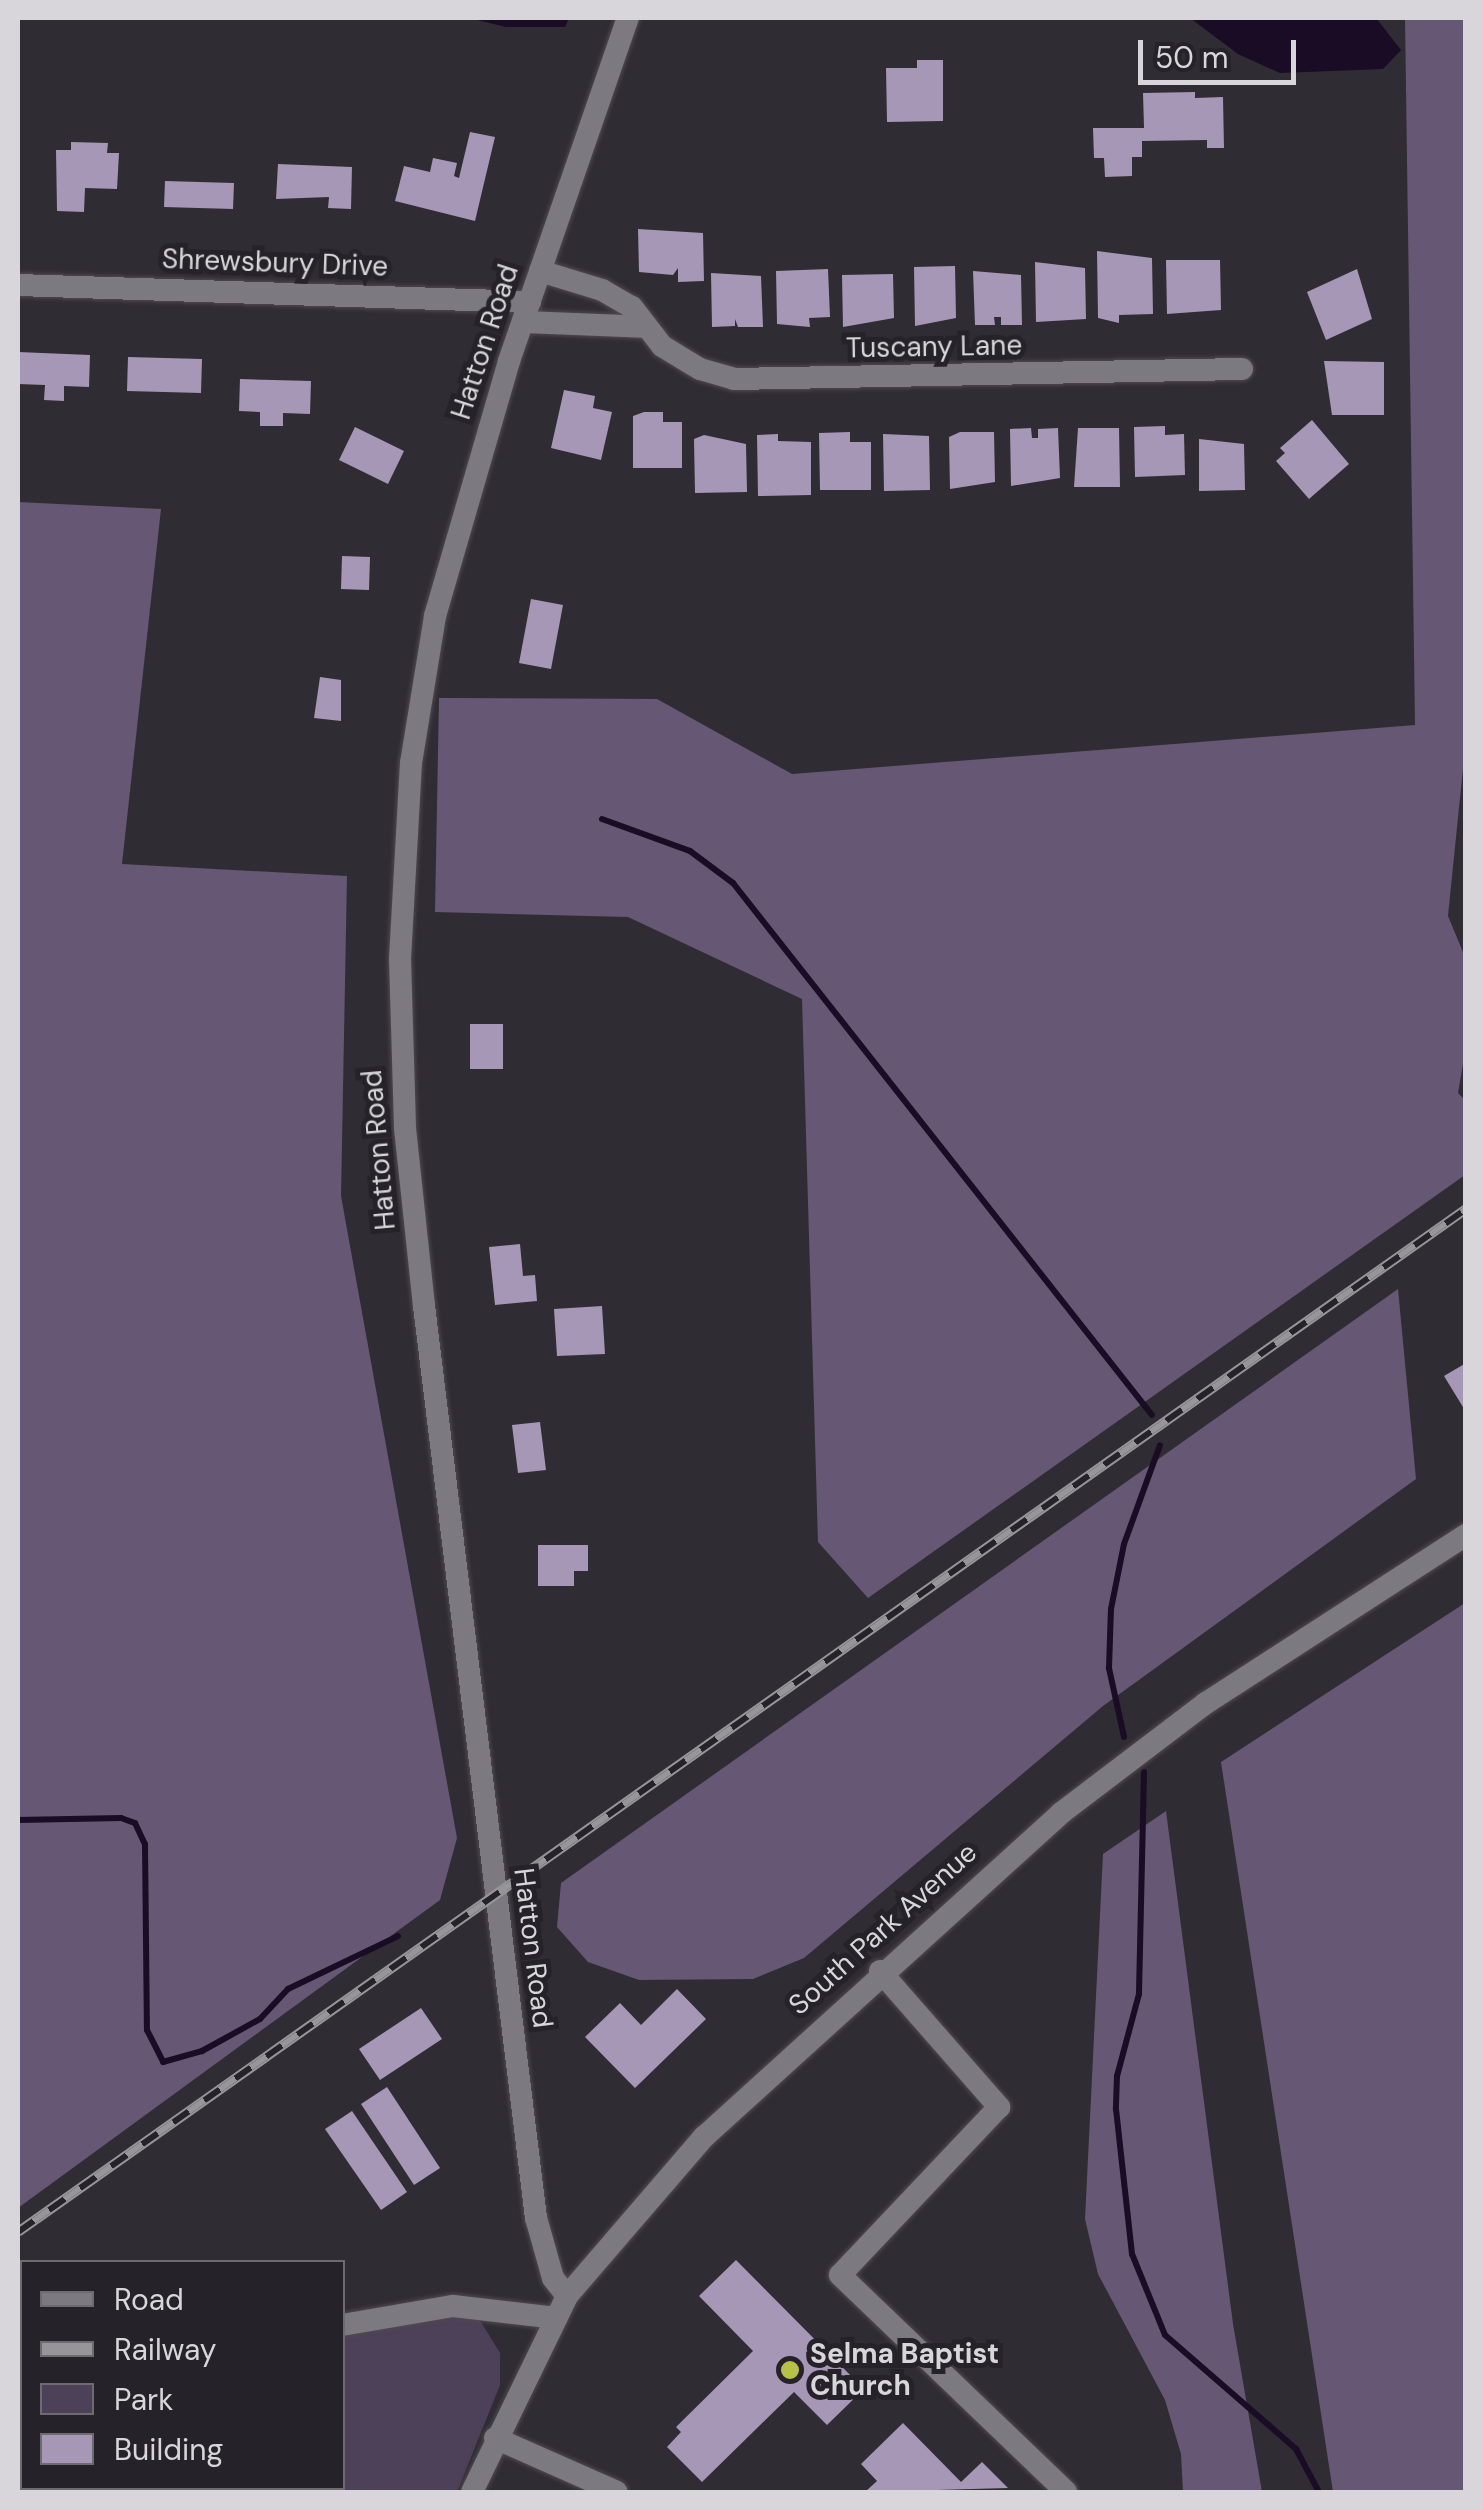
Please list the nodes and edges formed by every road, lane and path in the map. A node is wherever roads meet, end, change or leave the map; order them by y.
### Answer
1 (628, 18) edge
2 (540, 271) junction
3 (18, 285) edge
4 (526, 312) junction
5 (645, 327) junction
6 (1242, 369) dead end
7 (1466, 1535) edge
8 (880, 1970) junction
9 (567, 2296) junction
10 (556, 2318) junction
11 (345, 2324) edge
12 (495, 2438) junction
13 (472, 2492) edge
14 (617, 2492) edge
15 (1066, 2492) edge

1 - 2 street, Hatton Road
2 - 4 street, Hatton Road
2 - 5 street, Tuscany Lane
3 - 4 street, Shrewsbury Drive
4 - 5 street
4 - 9 street, Hatton Road
5 - 6 street, Tuscany Lane
7 - 8 street, South Park Avenue
8 - 9 street, South Park Avenue
8 - 15 street
9 - 10 street, South Park Avenue
10 - 11 street
10 - 12 street, South Park Avenue
12 - 13 street, South Park Avenue
12 - 14 street

